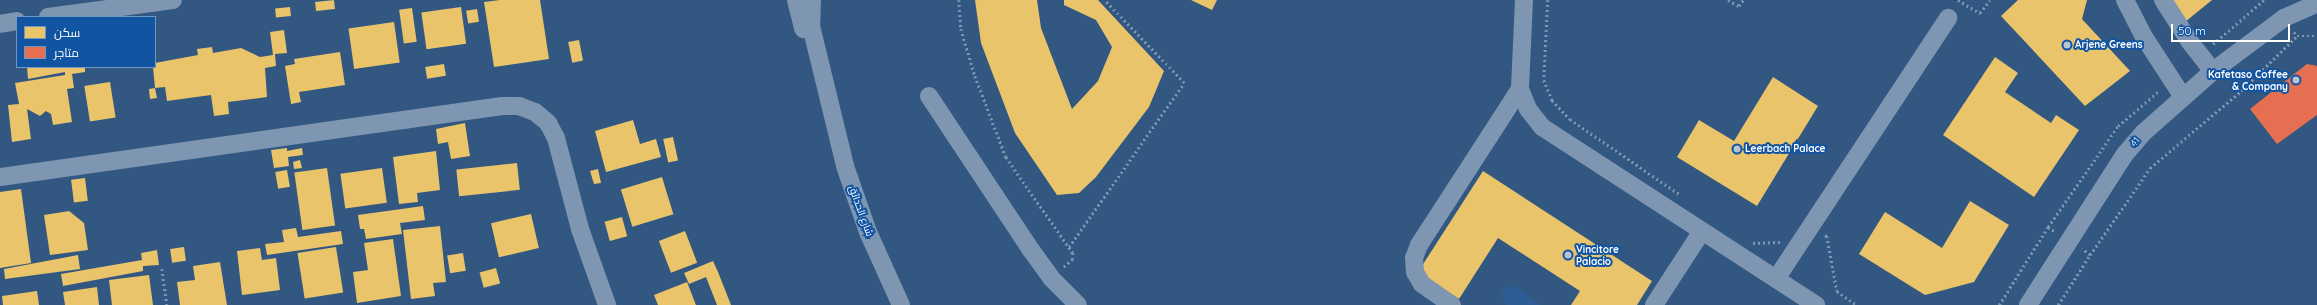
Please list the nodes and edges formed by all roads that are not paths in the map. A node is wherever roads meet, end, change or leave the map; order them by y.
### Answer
1 (173, 0) edge
2 (796, 0) edge
3 (812, 0) edge
4 (1524, 0) edge
5 (2125, 0) edge
6 (2163, 0) edge
7 (2295, 0) edge
8 (2317, 3) edge
9 (55, 16) edge
10 (1948, 18) dead end
11 (2284, 18) junction
12 (16, 21) edge
13 (0, 24) edge
14 (2213, 71) junction
15 (1520, 89) junction
16 (929, 96) dead end
17 (2183, 97) junction
18 (830, 113) junction
19 (0, 177) edge
20 (1702, 232) junction
21 (1776, 279) junction
22 (607, 305) edge
23 (901, 305) edge
24 (1078, 305) edge
25 (1452, 305) edge
26 (1654, 305) edge
27 (1816, 305) edge
28 (2028, 305) edge

1 - 9 street
2 - 18 street
3 - 18 street
4 - 15 street
5 - 17 street
6 - 14 street
7 - 11 street, 41
8 - 11 street, 41
10 - 21 street
11 - 14 street, 41
12 - 13 street
14 - 17 street, 41
15 - 20 street
15 - 25 street
16 - 24 street
17 - 28 street, 41
18 - 23 street, شارع الحدائق
19 - 22 street
20 - 21 street
20 - 26 street
21 - 27 street

